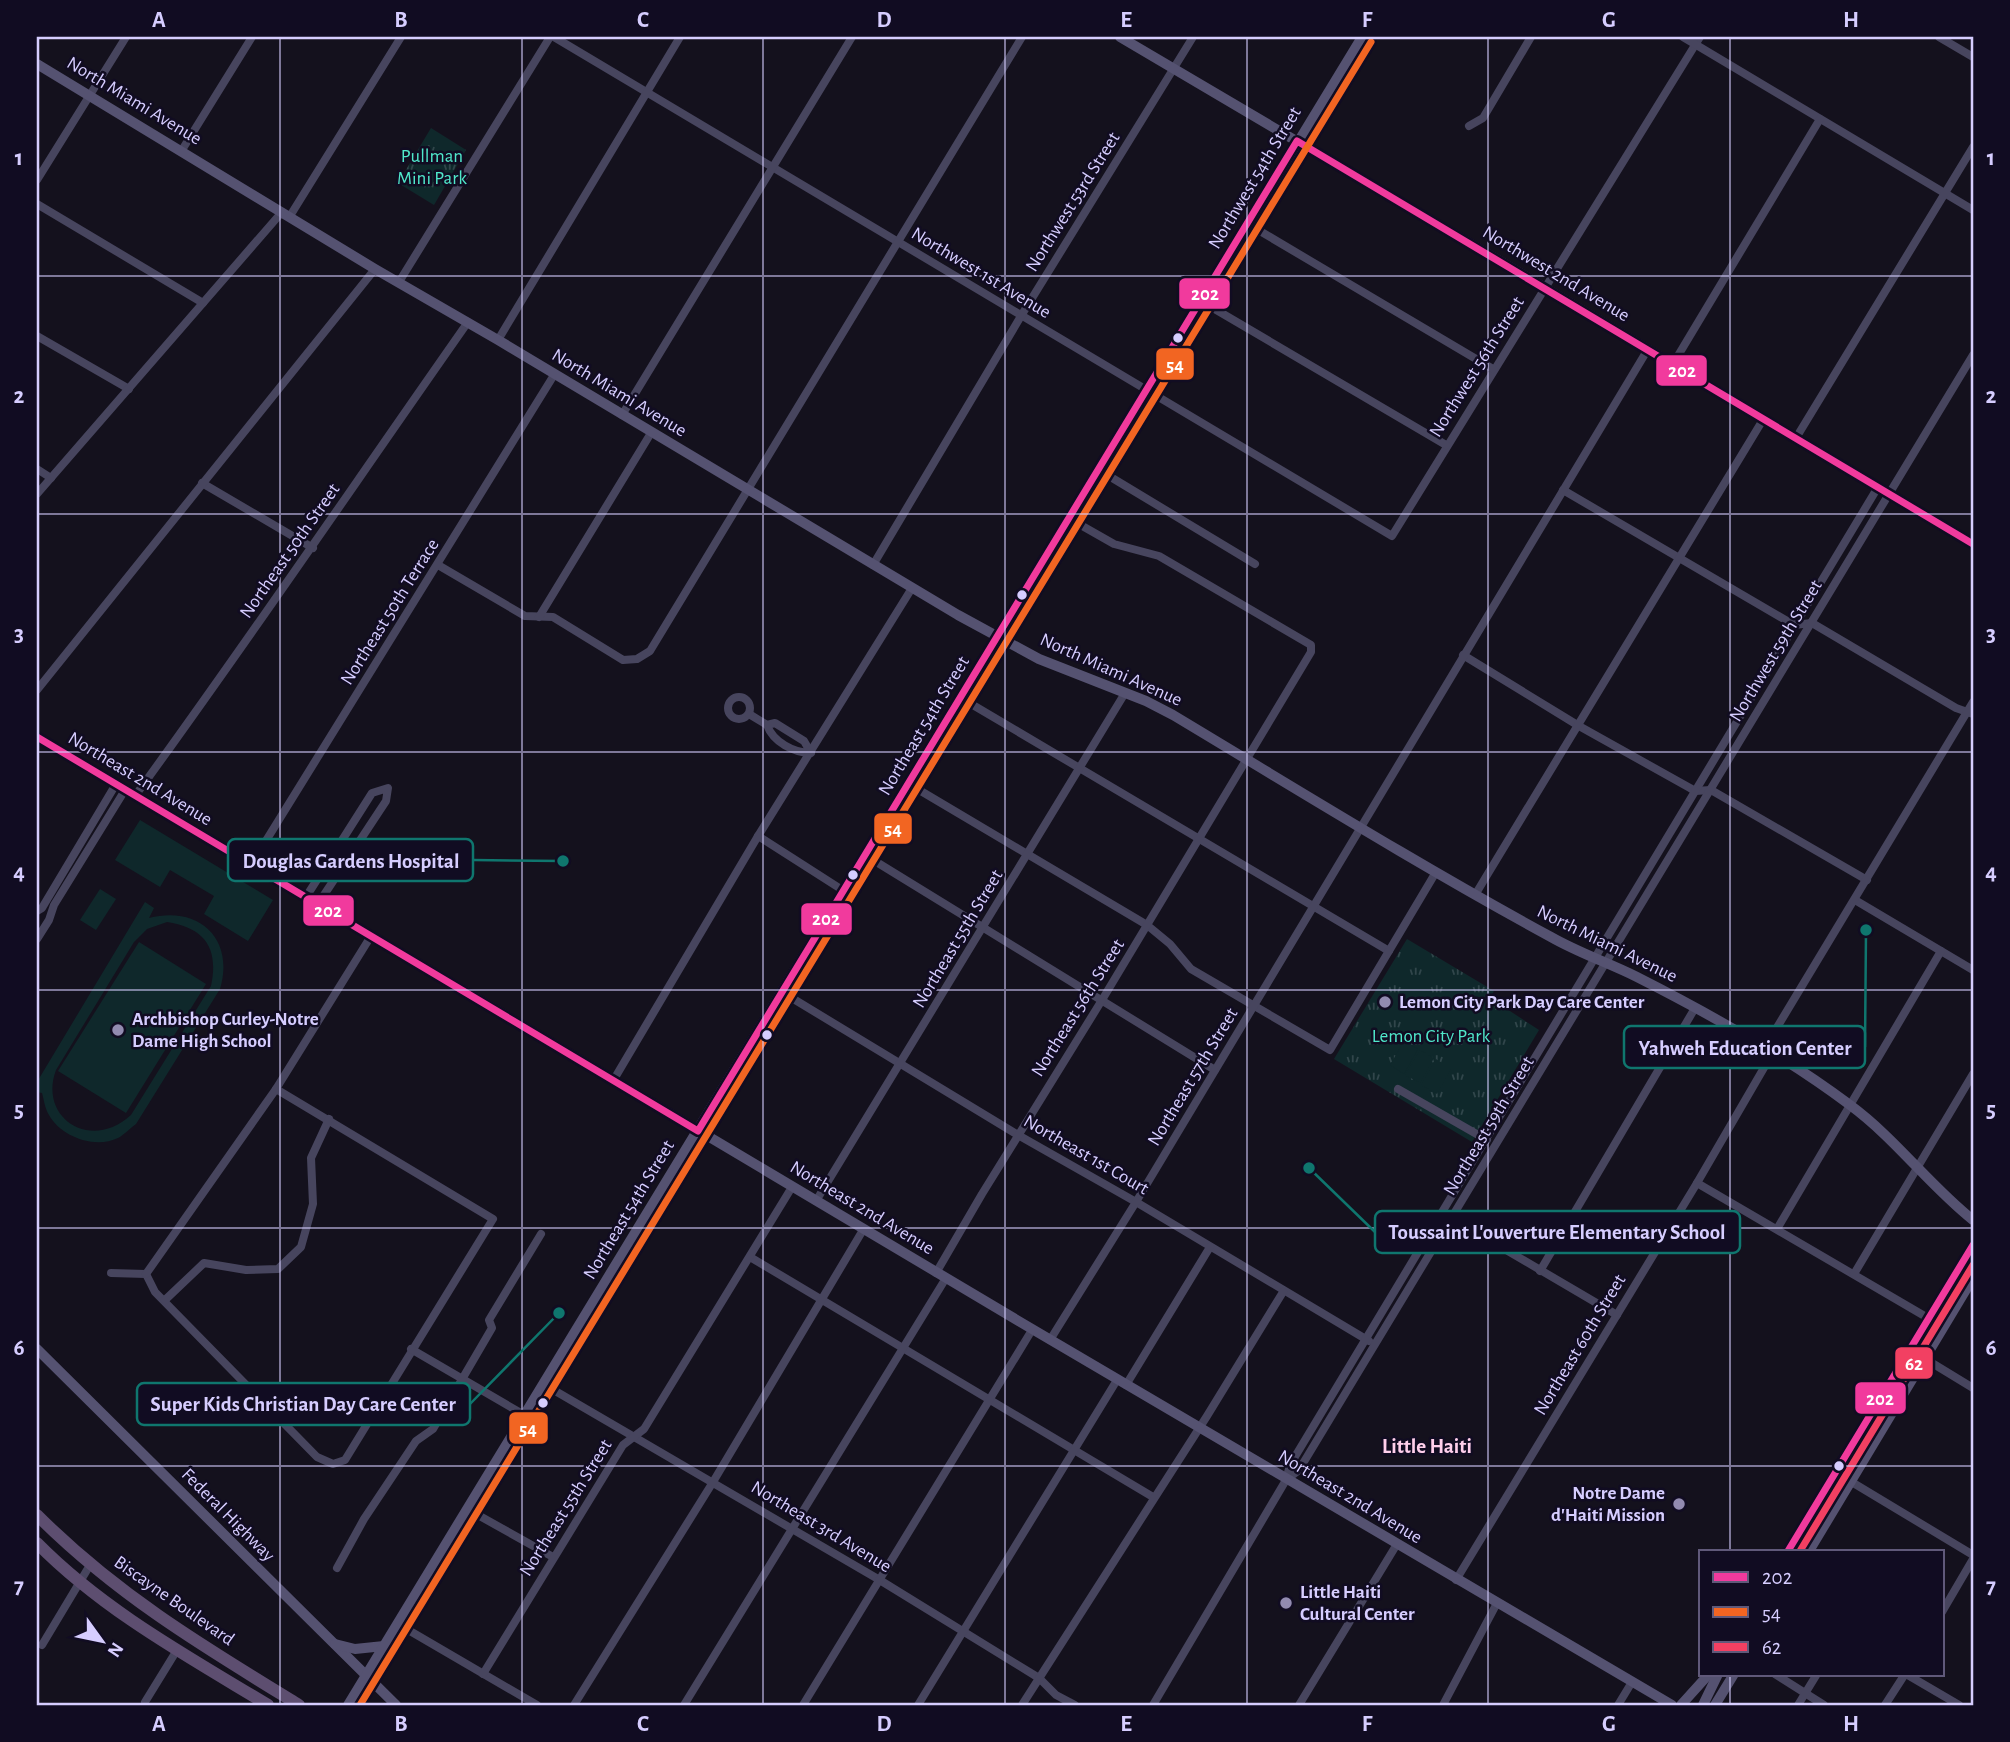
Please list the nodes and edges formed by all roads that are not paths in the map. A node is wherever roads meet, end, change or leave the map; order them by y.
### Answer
1 (126, 37) edge
2 (252, 37) edge
3 (401, 37) edge
4 (552, 37) edge
5 (680, 37) edge
6 (852, 37) edge
7 (1022, 37) edge
8 (1119, 37) edge
9 (1193, 37) edge
10 (1362, 37) edge
11 (1531, 37) edge
12 (1683, 37) edge
13 (1938, 37) edge
14 (1698, 41) edge
15 (1973, 57) edge
16 (37, 64) edge
17 (1174, 69) junction
18 (646, 93) junction
19 (91, 95) junction
20 (1820, 119) junction
21 (1469, 126) dead end
22 (1297, 141) junction
23 (1973, 147) edge
24 (182, 150) junction
25 (772, 167) junction
26 (37, 180) edge
27 (1944, 193) junction
28 (37, 204) edge
29 (1973, 210) edge
30 (286, 214) junction
31 (1248, 224) junction
32 (898, 242) junction
33 (375, 269) junction
34 (399, 282) junction
35 (1546, 288) junction
36 (1201, 301) junction
37 (203, 303) junction
38 (1021, 316) junction
39 (468, 322) junction
40 (37, 336) edge
41 (498, 340) junction
42 (1648, 349) junction
43 (1973, 355) edge
44 (1673, 364) junction
45 (1493, 369) junction
46 (554, 374) junction
47 (129, 389) junction
48 (1148, 389) junction
49 (622, 415) junction
50 (1764, 418) junction
51 (652, 433) junction
52 (1796, 438) junction
53 (1446, 445) junction
54 (37, 469) edge
55 (1099, 470) junction
56 (51, 478) junction
57 (202, 483) junction
58 (1878, 487) junction
59 (748, 490) junction
60 (1563, 491) junction
61 (37, 494) edge
62 (1890, 494) junction
63 (1070, 519) junction
64 (1392, 536) joint
65 (1973, 544) edge
66 (313, 548) junction
67 (1678, 558) junction
68 (1255, 564) dead end
69 (438, 565) junction
70 (873, 565) junction
71 (912, 588) junction
72 (1027, 589) joint
73 (539, 617) junction
74 (1812, 623) junction
75 (1794, 625) junction
76 (998, 638) junction
77 (1463, 655) junction
78 (37, 690) edge
79 (1125, 693) junction
80 (961, 698) junction
81 (1973, 702) edge
82 (1970, 713) edge
83 (748, 714) dead end
84 (1579, 726) junction
85 (37, 737) edge
86 (811, 753) junction
87 (1247, 760) junction
88 (1080, 767) junction
89 (909, 784) junction
90 (120, 787) junction
91 (1711, 790) junction
92 (1695, 791) junction
93 (135, 796) junction
94 (360, 811) junction
95 (373, 819) junction
96 (1360, 828) junction
97 (758, 836) junction
98 (1199, 838) junction
99 (1028, 853) junction
100 (866, 855) junction
101 (251, 865) junction
102 (1436, 872) junction
103 (1867, 880) junction
104 (844, 891) junction
105 (1475, 895) junction
106 (306, 897) junction
107 (1855, 900) junction
108 (318, 904) junction
109 (1315, 905) junction
110 (37, 911) edge
111 (1147, 925) junction
112 (983, 929) junction
113 (371, 936) junction
114 (37, 939) edge
115 (1389, 951) junction
116 (1941, 951) junction
117 (1600, 961) junction
118 (1973, 970) edge
119 (782, 992) junction
120 (1102, 1000) junction
121 (1254, 1005) junction
122 (1695, 1008) junction
123 (1768, 1052) junction
124 (902, 1063) junction
125 (1215, 1070) junction
126 (1973, 1074) edge
127 (613, 1081) junction
128 (276, 1088) junction
129 (1398, 1089) dead end
130 (1850, 1105) junction
131 (329, 1119) junction
132 (698, 1131) junction
133 (1018, 1135) junction
134 (1485, 1139) junction
135 (1496, 1146) junction
136 (1917, 1167) junction
137 (1698, 1183) junction
138 (792, 1187) junction
139 (816, 1201) junction
140 (1136, 1202) junction
141 (1441, 1212) junction
142 (1452, 1219) junction
143 (1973, 1220) edge
144 (1776, 1228) junction
145 (863, 1230) junction
146 (541, 1234) dead end
147 (1973, 1245) edge
148 (1209, 1247) junction
149 (750, 1257) junction
150 (1539, 1270) junction
151 (111, 1273) dead end
152 (146, 1274) junction
153 (1854, 1274) junction
154 (941, 1276) junction
155 (1973, 1278) edge
156 (1283, 1292) junction
157 (165, 1300) junction
158 (821, 1300) junction
159 (1617, 1315) junction
160 (1928, 1318) junction
161 (1032, 1330) junction
162 (1365, 1339) junction
163 (1050, 1340) junction
164 (1375, 1345) junction
165 (904, 1347) junction
166 (37, 1349) edge
167 (411, 1349) junction
168 (1909, 1349) junction
169 (1925, 1359) junction
170 (462, 1378) junction
171 (1122, 1383) junction
172 (544, 1385) junction
173 (1973, 1388) edge
174 (989, 1400) junction
175 (526, 1416) junction
176 (1199, 1428) junction
177 (633, 1435) junction
178 (1074, 1450) junction
179 (1835, 1472) junction
180 (1286, 1480) junction
181 (713, 1482) junction
182 (1851, 1482) junction
183 (1153, 1497) junction
184 (469, 1510) junction
185 (37, 1515) edge
186 (793, 1529) junction
187 (37, 1543) edge
188 (1397, 1545) junction
189 (1789, 1550) edge
190 (1810, 1550) edge
191 (553, 1557) junction
192 (1973, 1557) edge
193 (90, 1565) junction
194 (337, 1568) dead end
195 (878, 1579) junction
196 (1456, 1580) junction
197 (81, 1583) junction
198 (1497, 1603) junction
199 (1944, 1608) edge
200 (398, 1624) junction
201 (963, 1631) junction
202 (333, 1644) junction
203 (42, 1645) dead end
204 (384, 1646) junction
205 (177, 1650) junction
206 (483, 1674) junction
207 (366, 1676) junction
208 (1707, 1676) edge
209 (1717, 1676) edge
210 (1733, 1676) edge
211 (1777, 1676) edge
212 (1816, 1676) edge
213 (1904, 1676) edge
214 (1908, 1676) edge
215 (1039, 1678) junction
216 (1632, 1682) junction
217 (1805, 1693) junction
218 (145, 1702) dead end
219 (268, 1705) edge
220 (299, 1705) edge
221 (348, 1705) edge
222 (396, 1705) edge
223 (537, 1705) edge
224 (574, 1705) edge
225 (684, 1705) edge
226 (803, 1705) edge
227 (918, 1705) edge
228 (1022, 1705) edge
229 (1075, 1705) edge
230 (1153, 1705) edge
231 (1299, 1705) edge
232 (1443, 1705) edge
233 (1618, 1705) edge
234 (1672, 1705) edge
235 (1681, 1705) edge
236 (1703, 1705) edge
237 (1715, 1705) edge
238 (1798, 1705) edge
239 (1824, 1705) edge
240 (1885, 1705) edge
241 (1959, 1705) edge

1 - 19 street
2 - 24 street
3 - 30 street
4 - 18 street, Northwest 1st Avenue
4 - 34 street
5 - 18 street
6 - 25 street
7 - 32 street
8 - 17 main road, Northwest 2nd Avenue
9 - 17 street, Northwest 53rd Street
10 - 22 main road, Northwest 54th Street
11 - 21 street
12 - 14 street
13 - 15 street
14 - 20 street
14 - 35 street, Northwest 56th Street
16 - 19 main road, North Miami Avenue
17 - 22 main road, Northwest 2nd Avenue
17 - 38 street, Northwest 53rd Street
18 - 25 street, Northwest 1st Avenue
18 - 41 street
19 - 24 main road, North Miami Avenue
19 - 26 street
20 - 27 street
20 - 44 street
22 - 31 main road, Northwest 54th Street
22 - 35 main road, Northwest 2nd Avenue
23 - 27 street
24 - 30 main road, North Miami Avenue
25 - 32 street, Northwest 1st Avenue
25 - 49 street
27 - 29 street
27 - 52 street
28 - 37 street
30 - 33 main road, North Miami Avenue
30 - 37 street
31 - 36 main road, Northwest 54th Street
31 - 45 street
32 - 38 street, Northwest 1st Avenue
32 - 59 street
33 - 34 main road, North Miami Avenue
33 - 57 street
34 - 39 main road, North Miami Avenue
35 - 42 main road, Northwest 2nd Avenue
35 - 45 street, Northwest 56th Street
36 - 48 main road, Northwest 54th Street
36 - 53 street
37 - 47 street
38 - 48 street, Northwest 1st Avenue
38 - 70 street, Northwest 53rd Street
39 - 41 main road, North Miami Avenue
39 - 66 street, Northeast 50th Street
40 - 47 street
41 - 46 main road, North Miami Avenue
42 - 44 main road, Northwest 2nd Avenue
42 - 60 street, Northeast 57th Street
43 - 62 street, Northwest 59th Street
44 - 50 main road, Northwest 2nd Avenue
45 - 53 street, Northwest 56th Street
46 - 49 main road, North Miami Avenue
46 - 69 street, Northeast 50th Terrace
47 - 56 street
48 - 55 main road, Northwest 54th Street
48 - 64 street, Northwest 1st Avenue
49 - 51 main road, North Miami Avenue
50 - 52 main road, Northwest 2nd Avenue
50 - 67 street
51 - 59 main road, North Miami Avenue
51 - 73 street
52 - 58 main road, Northwest 2nd Avenue
53 - 64 street, Northwest 56th Street
54 - 56 street
55 - 63 main road, Northwest 54th Street
55 - 68 street
56 - 61 street
57 - 66 street
57 - 78 street
58 - 62 main road, Northwest 2nd Avenue
58 - 75 street, Northwest 59th Street
59 - 70 main road, North Miami Avenue
59 - 73 street
60 - 67 street
60 - 77 street, Northeast 57th Street
62 - 65 main road, Northwest 2nd Avenue
62 - 74 street, Northwest 59th Street
63 - 72 main road, Northwest 54th Street
63 - 87 street
66 - 93 street, Northeast 50th Street
67 - 75 street
67 - 84 street
69 - 73 street
69 - 101 street, Northeast 50th Terrace
70 - 71 main road, North Miami Avenue
71 - 76 main road, North Miami Avenue
71 - 86 street
72 - 76 main road, Northeast 54th Street
74 - 75 street
74 - 82 street
74 - 91 street, Northwest 59th Street
75 - 92 street, Northwest 59th Street
76 - 79 main road, North Miami Avenue
76 - 80 main road, Northeast 54th Street
77 - 84 street
77 - 96 street, Northeast 57th Street
79 - 87 main road, North Miami Avenue
79 - 88 street, Northeast 55th Street
80 - 88 street
80 - 89 main road, Northeast 54th Street
81 - 82 street, Northeast 60th Street
82 - 103 street, Northeast 60th Street
83 - 86 street
84 - 92 street
84 - 105 street
85 - 90 main road, Northeast 2nd Avenue
86 - 97 street
87 - 96 main road, North Miami Avenue
87 - 98 street, Northeast 56th Street
88 - 98 street
88 - 99 street, Northeast 55th Street
89 - 99 street
89 - 100 main road, Northeast 54th Street
90 - 93 main road, Northeast 2nd Avenue
90 - 110 street
90 - 114 street
91 - 92 street
91 - 103 street
91 - 117 street, Northwest 59th Street
92 - 117 street, Northwest 59th Street
93 - 101 main road, Northeast 2nd Avenue
94 - 95 street
94 - 95 street
94 - 106 street
95 - 108 street
96 - 102 main road, North Miami Avenue
96 - 109 street, Northeast 57th Street
97 - 104 street
97 - 127 street
98 - 109 street
98 - 111 street, Northeast 56th Street
99 - 111 street
99 - 112 street, Northeast 55th Street
100 - 104 main road, Northeast 54th Street
100 - 112 street
101 - 106 main road, Northeast 2nd Avenue
102 - 105 main road, North Miami Avenue
102 - 115 street
103 - 107 street, Northeast 60th Street
104 - 119 main road, Northeast 54th Street
105 - 117 main road, North Miami Avenue
106 - 108 main road, Northeast 2nd Avenue
107 - 116 street
107 - 123 street, Northeast 60th Street
108 - 113 main road, Northeast 2nd Avenue
109 - 115 street
109 - 121 street, Northeast 57th Street
111 - 120 street, Northeast 56th Street
111 - 121 street
112 - 120 street
112 - 124 street, Northeast 55th Street
113 - 127 main road, Northeast 2nd Avenue
113 - 128 street
115 - 121 street
116 - 118 street
116 - 130 street
117 - 122 main road, North Miami Avenue
117 - 134 street, Northeast 59th Street
117 - 135 street, Northeast 59th Street
119 - 124 street, Northeast 1st Court
119 - 132 main road, Northeast 54th Street
120 - 125 street
120 - 133 street, Northeast 56th Street
121 - 125 street, Northeast 57th Street
122 - 123 main road, North Miami Avenue
122 - 150 street
123 - 130 main road, North Miami Avenue
123 - 137 street, Northeast 60th Street
124 - 133 street, Northeast 1st Court
124 - 139 street, Northeast 55th Street
125 - 140 street, Northeast 57th Street
126 - 136 street
127 - 132 main road, Northeast 2nd Avenue
128 - 131 street
128 - 152 street
129 - 134 street
130 - 136 main road, North Miami Avenue
130 - 144 street
131 - 157 street
131 - 167 street
132 - 138 main road, Northeast 2nd Avenue
132 - 172 main road, Northeast 54th Street
133 - 140 street, Northeast 1st Court
133 - 154 street, Northeast 56th Street
134 - 135 street
134 - 141 street, Northeast 59th Street
135 - 142 street, Northeast 59th Street
136 - 143 main road, North Miami Avenue
136 - 153 street
137 - 144 street
137 - 159 street, Northeast 60th Street
138 - 139 main road, Northeast 2nd Avenue
138 - 149 street, Northeast 55th Street
139 - 145 main road, Northeast 2nd Avenue
140 - 148 street, Northeast 1st Court
140 - 163 street, Northeast 57th Street
141 - 142 street
141 - 162 street, Northeast 59th Street
142 - 150 street
142 - 164 street, Northeast 59th Street
144 - 153 street
145 - 154 main road, Northeast 2nd Avenue
145 - 158 street
146 - 170 street
147 - 160 main road
148 - 156 street, Northeast 1st Court
148 - 171 street
149 - 158 street
149 - 177 street, Northeast 55th Street
150 - 159 street
151 - 152 street
152 - 157 street
153 - 160 street
154 - 161 main road, Northeast 2nd Avenue
154 - 165 street, Northeast 56th Street
155 - 169 main road
156 - 162 street, Northeast 1st Court
156 - 176 street
157 - 167 street
158 - 165 street
158 - 181 street
159 - 196 street, Northeast 60th Street
160 - 168 main road
161 - 163 main road, Northeast 2nd Avenue
161 - 174 street
162 - 164 street, Northeast 1st Court
162 - 180 street, Northeast 59th Street
163 - 171 main road, Northeast 2nd Avenue
164 - 180 street, Northeast 59th Street
165 - 174 street
165 - 186 street, Northeast 56th Street
166 - 202 main road, Federal Highway
167 - 170 street
168 - 169 street
168 - 179 main road
169 - 173 street
169 - 182 main road
170 - 175 street
170 - 194 street
171 - 176 main road, Northeast 2nd Avenue
171 - 178 street
172 - 175 main road, Northeast 54th Street
172 - 177 street, Northeast 3rd Avenue
174 - 178 street
174 - 195 street
175 - 184 main road, Northeast 54th Street
176 - 180 main road, Northeast 2nd Avenue
176 - 183 street
177 - 181 street, Northeast 3rd Avenue
177 - 191 street, Northeast 55th Street
178 - 183 street
178 - 201 street
179 - 182 street
179 - 189 main road
180 - 188 main road, Northeast 2nd Avenue
180 - 230 street, Northeast 59th Street
181 - 186 street, Northeast 3rd Avenue
181 - 224 street
182 - 190 main road
182 - 192 street
183 - 215 street
184 - 191 street
184 - 200 main road, Northeast 54th Street
185 - 193 main road, Biscayne Boulevard
186 - 195 street, Northeast 3rd Avenue
186 - 225 street, Northeast 56th Street
187 - 197 main road, Biscayne Boulevard
188 - 196 main road, Northeast 2nd Avenue
188 - 231 street
191 - 206 street, Northeast 55th Street
192 - 199 street
193 - 197 street
193 - 220 main road, Biscayne Boulevard
195 - 201 street, Northeast 3rd Avenue
195 - 226 street
196 - 198 main road, Northeast 2nd Avenue
197 - 203 street
197 - 205 main road, Biscayne Boulevard
198 - 216 main road, Northeast 2nd Avenue
198 - 232 street
200 - 204 main road, Northeast 54th Street
200 - 206 street
201 - 215 street, Northeast 3rd Avenue
201 - 227 street
202 - 204 main road
202 - 207 main road, Federal Highway
204 - 207 main road, Northeast 54th Street
205 - 218 street
205 - 219 main road, Biscayne Boulevard
206 - 223 street
207 - 221 main road, Northeast 54th Street
207 - 222 main road, Federal Highway
208 - 235 main road
209 - 236 main road
210 - 237 main road
211 - 217 street
212 - 217 street
213 - 240 street
214 - 241 street
215 - 228 street
215 - 229 street, Northeast 3rd Avenue
216 - 233 street
216 - 234 main road, Northeast 2nd Avenue
217 - 238 street
217 - 239 street

